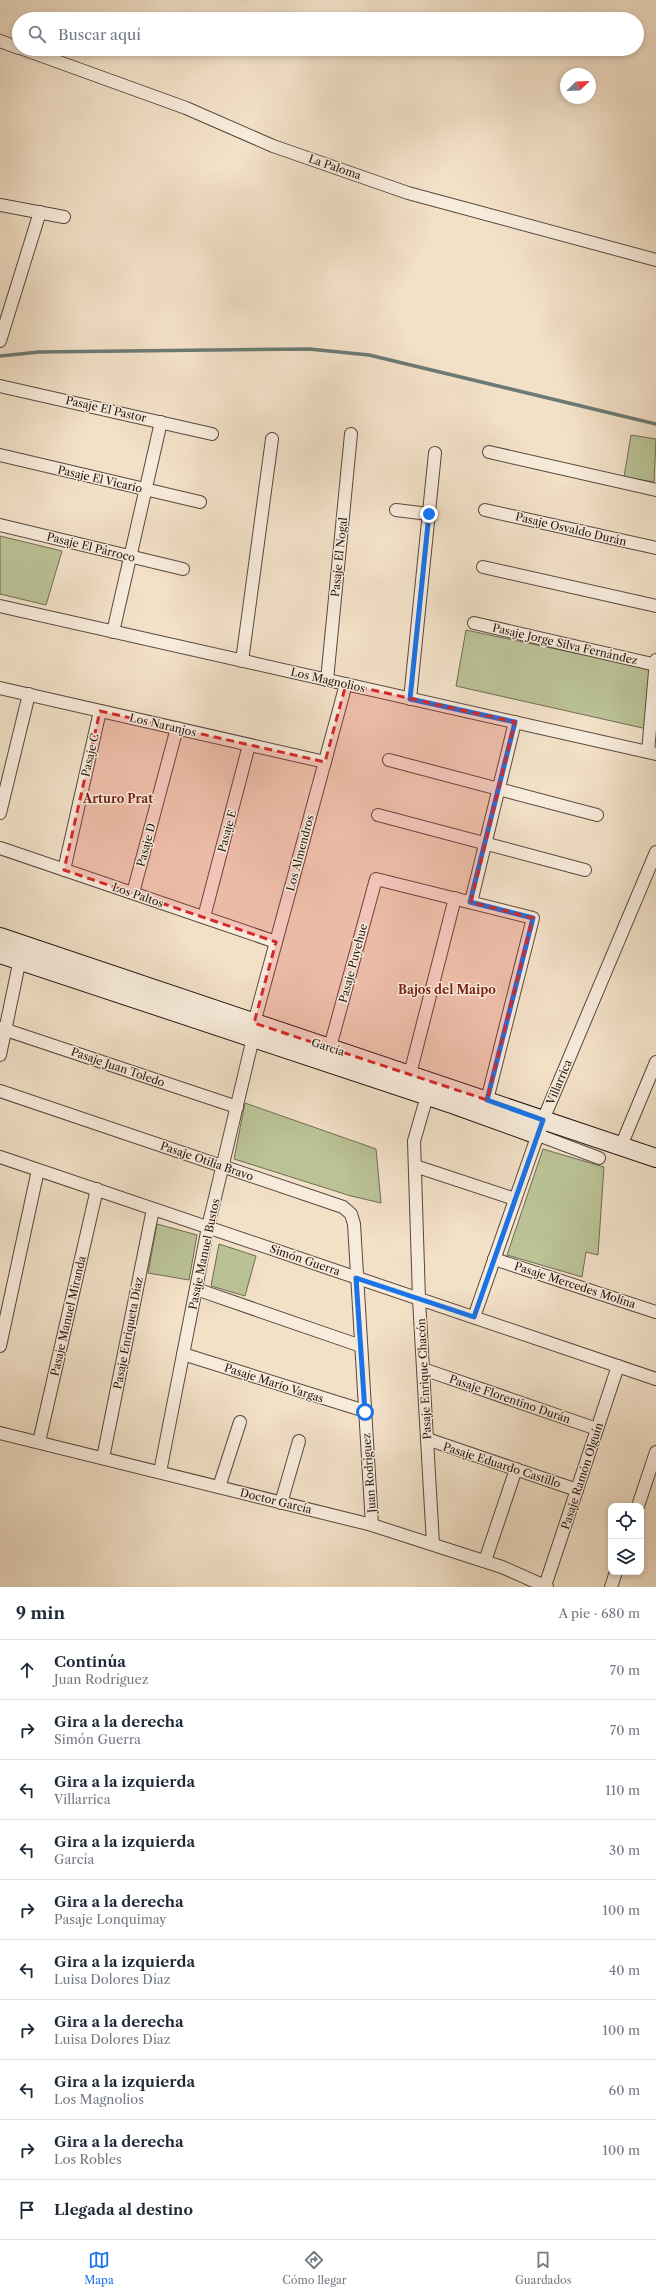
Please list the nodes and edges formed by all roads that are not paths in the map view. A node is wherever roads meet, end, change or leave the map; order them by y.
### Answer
1 (0, 41) edge
2 (12, 45) edge
3 (42, 56) edge
4 (0, 205) edge
5 (40, 212) junction
6 (64, 217) dead end
7 (656, 260) edge
8 (4, 316) edge
9 (0, 341) edge
10 (0, 386) edge
11 (161, 422) junction
12 (212, 434) dead end
13 (351, 434) dead end
14 (272, 438) dead end
15 (488, 452) dead end
16 (435, 453) dead end
17 (0, 455) edge
18 (145, 489) junction
19 (656, 490) edge
20 (200, 502) dead end
21 (396, 510) dead end
22 (485, 510) dead end
23 (429, 514) junction
24 (0, 525) edge
25 (656, 548) edge
26 (130, 556) junction
27 (483, 567) dead end
28 (182, 569) dead end
29 (0, 606) edge
30 (656, 606) edge
31 (474, 623) dead end
32 (113, 632) junction
33 (656, 660) edge
34 (242, 661) junction
35 (656, 665) edge
36 (327, 680) junction
37 (346, 684) junction
38 (0, 688) edge
39 (29, 694) junction
40 (410, 699) junction
41 (100, 710) junction
42 (515, 722) junction
43 (177, 728) junction
44 (249, 745) junction
45 (652, 753) edge
46 (389, 760) dead end
47 (325, 762) junction
48 (498, 789) junction
49 (0, 813) edge
50 (378, 815) dead end
51 (597, 815) dead end
52 (485, 844) junction
53 (0, 848) edge
54 (656, 852) edge
55 (64, 870) junction
56 (586, 870) dead end
57 (133, 893) junction
58 (455, 898) junction
59 (470, 902) junction
60 (204, 917) junction
61 (0, 937) edge
62 (276, 942) junction
63 (21, 953) junction
64 (0, 954) edge
65 (3, 1028) edge
66 (254, 1030) junction
67 (330, 1047) junction
68 (0, 1055) edge
69 (656, 1062) edge
70 (410, 1074) junction
71 (653, 1077) edge
72 (0, 1091) edge
73 (428, 1096) junction
74 (487, 1100) junction
75 (236, 1107) junction
76 (540, 1127) junction
77 (621, 1146) junction
78 (0, 1156) edge
79 (598, 1158) dead end
80 (656, 1158) edge
81 (223, 1166) junction
82 (415, 1166) junction
83 (38, 1170) junction
84 (96, 1190) junction
85 (515, 1199) junction
86 (153, 1209) junction
87 (208, 1227) junction
88 (494, 1258) junction
89 (356, 1278) junction
90 (196, 1289) junction
91 (420, 1299) junction
92 (656, 1312) edge
93 (474, 1317) junction
94 (0, 1346) edge
95 (361, 1346) junction
96 (184, 1354) junction
97 (618, 1366) junction
98 (423, 1369) junction
99 (656, 1379) edge
100 (365, 1412) junction
101 (240, 1422) dead end
102 (597, 1429) junction
103 (0, 1433) edge
104 (426, 1439) junction
105 (39, 1442) junction
106 (299, 1442) dead end
107 (656, 1452) edge
108 (103, 1458) junction
109 (516, 1469) junction
110 (160, 1472) junction
111 (219, 1487) junction
112 (577, 1490) junction
113 (281, 1502) junction
114 (639, 1503) edge
115 (372, 1525) junction
116 (433, 1544) junction
117 (485, 1561) junction
118 (615, 1575) edge
119 (546, 1587) edge
120 (611, 1587) edge

1 - 2 street
3 - 7 street, La Paloma
4 - 5 street
5 - 6 street
5 - 8 street
8 - 9 street
10 - 11 street, Pasaje El Pastor
11 - 12 street, Pasaje El Pastor
11 - 18 street
13 - 36 street, Pasaje El Nogal
14 - 34 street
15 - 19 street
16 - 23 street
17 - 18 street, Pasaje El Vicario
18 - 20 street, Pasaje El Vicario
18 - 26 street
21 - 23 street
22 - 25 street, Pasaje Osvaldo Durán
23 - 40 street
24 - 26 street, Pasaje El Párroco
26 - 28 street, Pasaje El Párroco
26 - 32 street
27 - 30 street
29 - 32 street, Los Magnolios
31 - 35 street, Pasaje Jorge Silva Fernández
32 - 34 street, Los Magnolios
33 - 35 street
34 - 36 street, Los Magnolios
35 - 45 street
36 - 37 street, Los Magnolios
37 - 40 street, Los Magnolios
37 - 47 street, Los Almendros
38 - 39 street, Los Naranjos
39 - 41 street, Los Naranjos
39 - 49 street
40 - 42 street, Los Magnolios
41 - 43 street, Los Naranjos
41 - 55 street, Pasaje C
42 - 45 street, Los Magnolios
42 - 48 street
43 - 44 street, Los Naranjos
43 - 57 street, Pasaje D
44 - 47 street, Los Naranjos
44 - 60 street, Pasaje E
46 - 48 street
47 - 62 street, Los Almendros
48 - 51 street
48 - 52 street
50 - 52 street
52 - 56 street
52 - 59 street
53 - 55 street, Los Paltos
54 - 76 street, Villarrica
55 - 57 street, Los Paltos
57 - 60 street, Los Paltos
58 - 59 street
58 - 67 street, Pasaje Puyehue
58 - 70 street
59 - 74 street
60 - 62 street, Los Paltos
61 - 63 street, García
62 - 66 street, Los Almendros
63 - 64 street, García
63 - 65 street
63 - 66 street, García
65 - 68 street
65 - 75 street, Pasaje Juan Toledo
66 - 67 street, García
66 - 73 street, García
66 - 75 street, Pasaje Manuel Bustos
67 - 70 street, García
69 - 71 street
70 - 74 street, García
71 - 77 street
72 - 81 street, Pasaje Otilia Bravo
73 - 76 street, García
73 - 82 street, Pasaje Enrique Chacón
74 - 76 street, García
75 - 81 street, Pasaje Manuel Bustos
76 - 77 street, García
76 - 79 street, García
76 - 85 street, Villarrica
77 - 80 street, García
78 - 83 street, Simón Guerra
81 - 87 street, Pasaje Manuel Bustos
81 - 89 street, Pasaje Otilia Bravo
82 - 85 street
82 - 91 street, Pasaje Enrique Chacón
83 - 84 street, Simón Guerra
83 - 94 street
84 - 86 street, Simón Guerra
84 - 105 street, Pasaje Manuel Miranda
85 - 88 street, Villarrica
86 - 87 street, Simón Guerra
86 - 108 street, Pasaje Enriqueta Díaz
87 - 89 street, Simón Guerra
87 - 90 street, Pasaje Manuel Bustos
88 - 92 street, Pasaje Mercedes Molina
88 - 93 street, Villarrica
89 - 91 street, Simón Guerra
89 - 95 street, Juan Rodríguez
90 - 95 street
90 - 96 street, Pasaje Manuel Bustos
91 - 93 street, Simón Guerra
91 - 98 street, Pasaje Enrique Chacón
93 - 97 street, Simón Guerra
95 - 100 street, Juan Rodríguez
96 - 100 street, Pasaje Mario Vargas
96 - 110 street, Pasaje Manuel Bustos
97 - 99 street, Simón Guerra
97 - 102 street, Pasaje Ramón Olguín
98 - 102 street, Pasaje Florentino Durán
98 - 104 street, Pasaje Enrique Chacón
100 - 115 street, Juan Rodríguez
101 - 111 street
102 - 112 street, Pasaje Ramón Olguín
103 - 105 street, Doctor García
104 - 109 street, Pasaje Eduardo Castillo
104 - 116 street, Pasaje Enrique Chacón
105 - 108 street, Doctor García
106 - 113 street
107 - 114 street
108 - 110 street, Doctor García
109 - 112 street, Pasaje Eduardo Castillo
109 - 117 street
110 - 111 street, Doctor García
111 - 113 street, Doctor García
112 - 119 street, Pasaje Ramón Olguín
113 - 115 street, Doctor García
115 - 116 street, Doctor García
116 - 117 street, Doctor García
117 - 119 street, Doctor García
118 - 120 street

